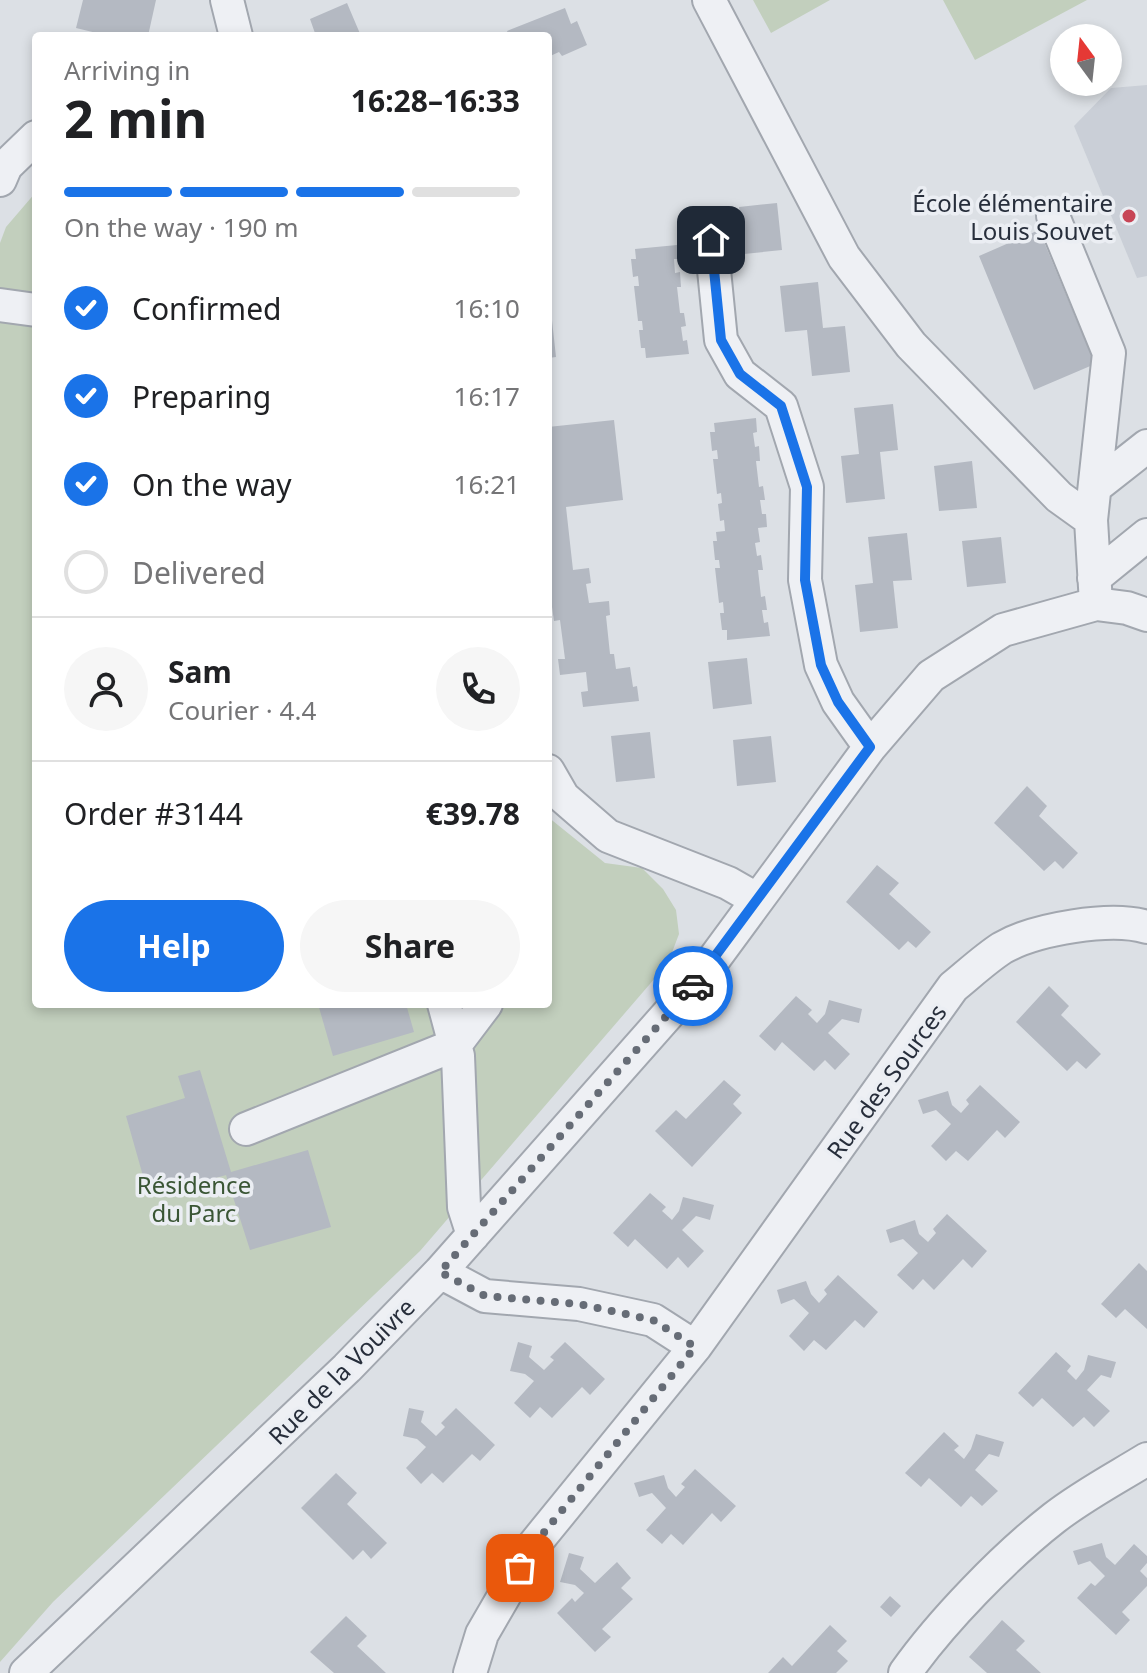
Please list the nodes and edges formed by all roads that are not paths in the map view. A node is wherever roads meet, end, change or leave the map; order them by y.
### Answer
1 (227, 0) edge
2 (709, 0) edge
3 (235, 32) edge
4 (32, 141) edge
5 (0, 180) edge
6 (1053, 216) dead end
7 (711, 240) dead end
8 (0, 305) edge
9 (32, 309) edge
10 (1147, 446) edge
11 (1095, 487) junction
12 (1091, 520) junction
13 (1147, 535) edge
14 (1095, 591) junction
15 (1147, 615) edge
16 (870, 747) junction
17 (552, 778) edge
18 (756, 899) junction
19 (1147, 927) edge
20 (445, 1008) edge
21 (483, 1008) edge
22 (455, 1045) junction
23 (246, 1129) dead end
24 (473, 1235) junction
25 (440, 1272) junction
26 (695, 1347) junction
27 (1147, 1459) edge
28 (26, 1673) edge
29 (470, 1673) edge
30 (905, 1673) edge

1 - 3 street
2 - 12 street
4 - 5 street
6 - 11 street
7 - 16 street
8 - 9 street
10 - 11 street
11 - 12 street
12 - 14 street
13 - 14 street
14 - 15 street
14 - 16 street, Rue de la Vouivre
16 - 18 street, Rue de la Vouivre
17 - 18 street
18 - 24 street, Rue de la Vouivre
19 - 26 street, Rue des Sources
20 - 22 street
21 - 22 street
22 - 23 street
22 - 24 street
24 - 25 street, Rue de la Vouivre
25 - 26 street
25 - 28 street, Rue de la Vouivre
26 - 29 street, Rue des Sources
27 - 30 street

